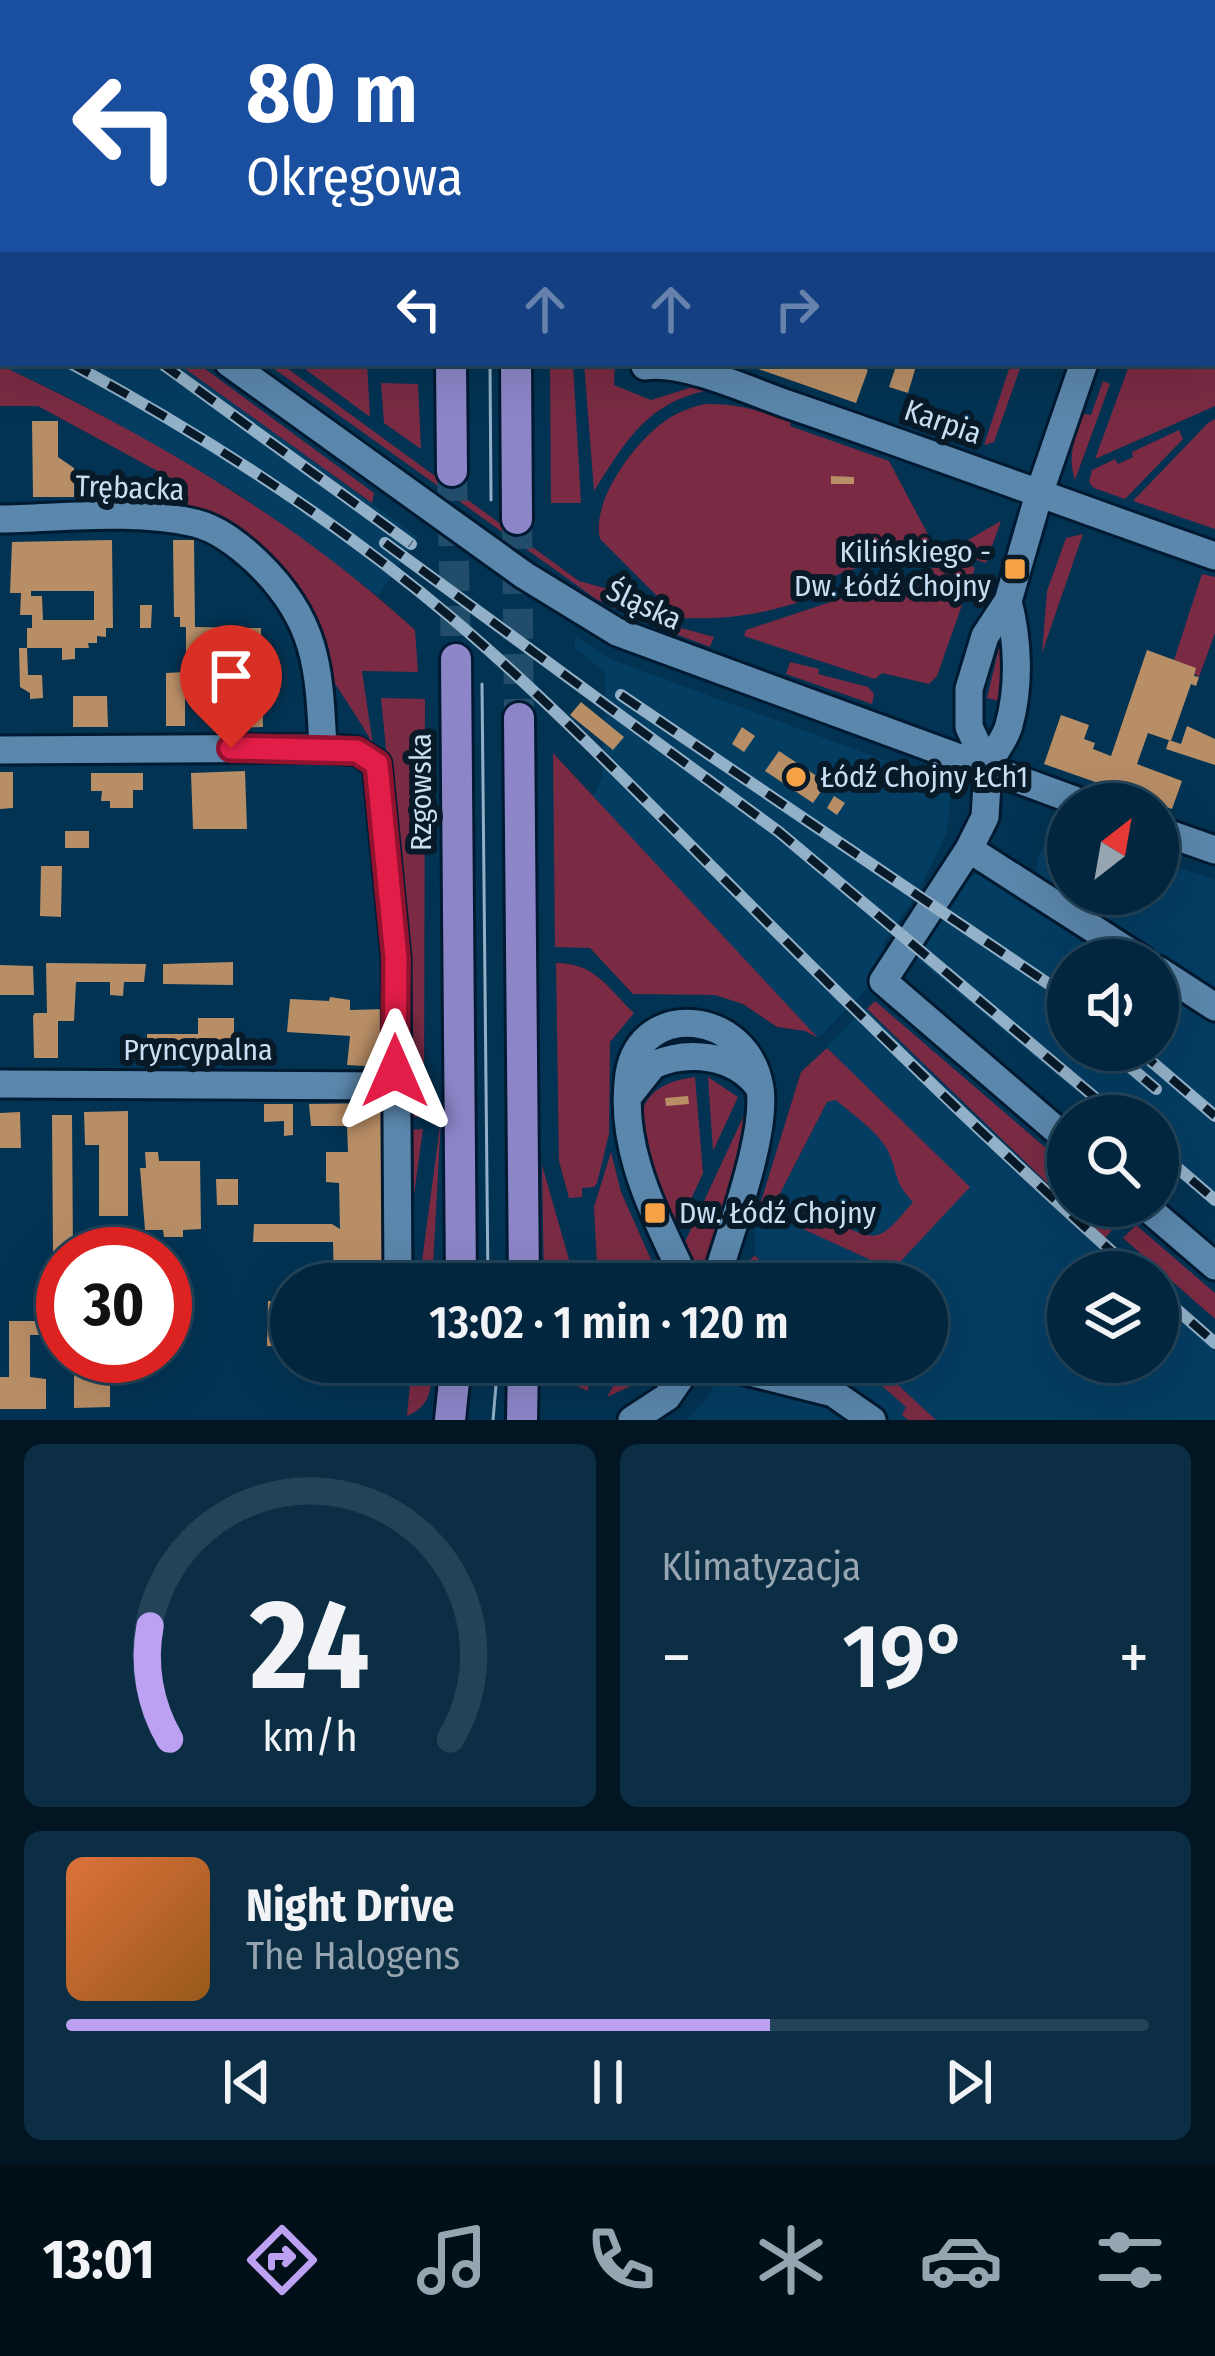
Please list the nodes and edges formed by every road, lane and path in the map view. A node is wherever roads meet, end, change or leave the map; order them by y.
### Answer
1 (233, 366) edge
2 (451, 366) edge
3 (516, 366) edge
4 (645, 366) dead end
5 (1083, 366) edge
6 (452, 471) tunnel mouth
7 (1039, 494) junction
8 (0, 519) edge
9 (518, 519) tunnel mouth
10 (1215, 556) edge
11 (1008, 602) junction
12 (456, 659) tunnel mouth
13 (519, 718) tunnel mouth
14 (323, 748) junction
15 (0, 750) edge
16 (988, 767) junction
17 (1047, 790) edge
18 (1179, 837) edge
19 (969, 849) junction
20 (1215, 850) edge
21 (1109, 939) edge
22 (1179, 984) edge
23 (1215, 1007) edge
24 (0, 1084) edge
25 (396, 1086) junction
26 (1047, 1122) edge
27 (1170, 1227) edge
28 (398, 1263) edge
29 (460, 1263) edge
30 (524, 1263) edge
31 (678, 1263) edge
32 (721, 1263) edge
33 (1215, 1266) edge
34 (454, 1383) edge
35 (523, 1383) edge
36 (677, 1383) edge
37 (793, 1383) edge
38 (450, 1420) edge
39 (522, 1420) edge
40 (632, 1420) edge
41 (872, 1420) edge

1 - 16 street, Śląska
2 - 6 main road
3 - 9 main road
4 - 7 street, Karpia
5 - 7 street
7 - 10 street, Karpia
7 - 11 street
8 - 14 street, Trębacka
11 - 16 street
11 - 16 street
12 - 29 main road, Rzgowska
13 - 30 main road
14 - 15 street
14 - 25 street
16 - 17 street, Śląska
16 - 19 street
18 - 20 street
19 - 21 street
19 - 26 street
22 - 23 street
24 - 25 street, Pryncypalna
25 - 28 street
27 - 33 street
31 - 32 street
34 - 38 main road
35 - 39 main road
36 - 40 street
37 - 41 street

